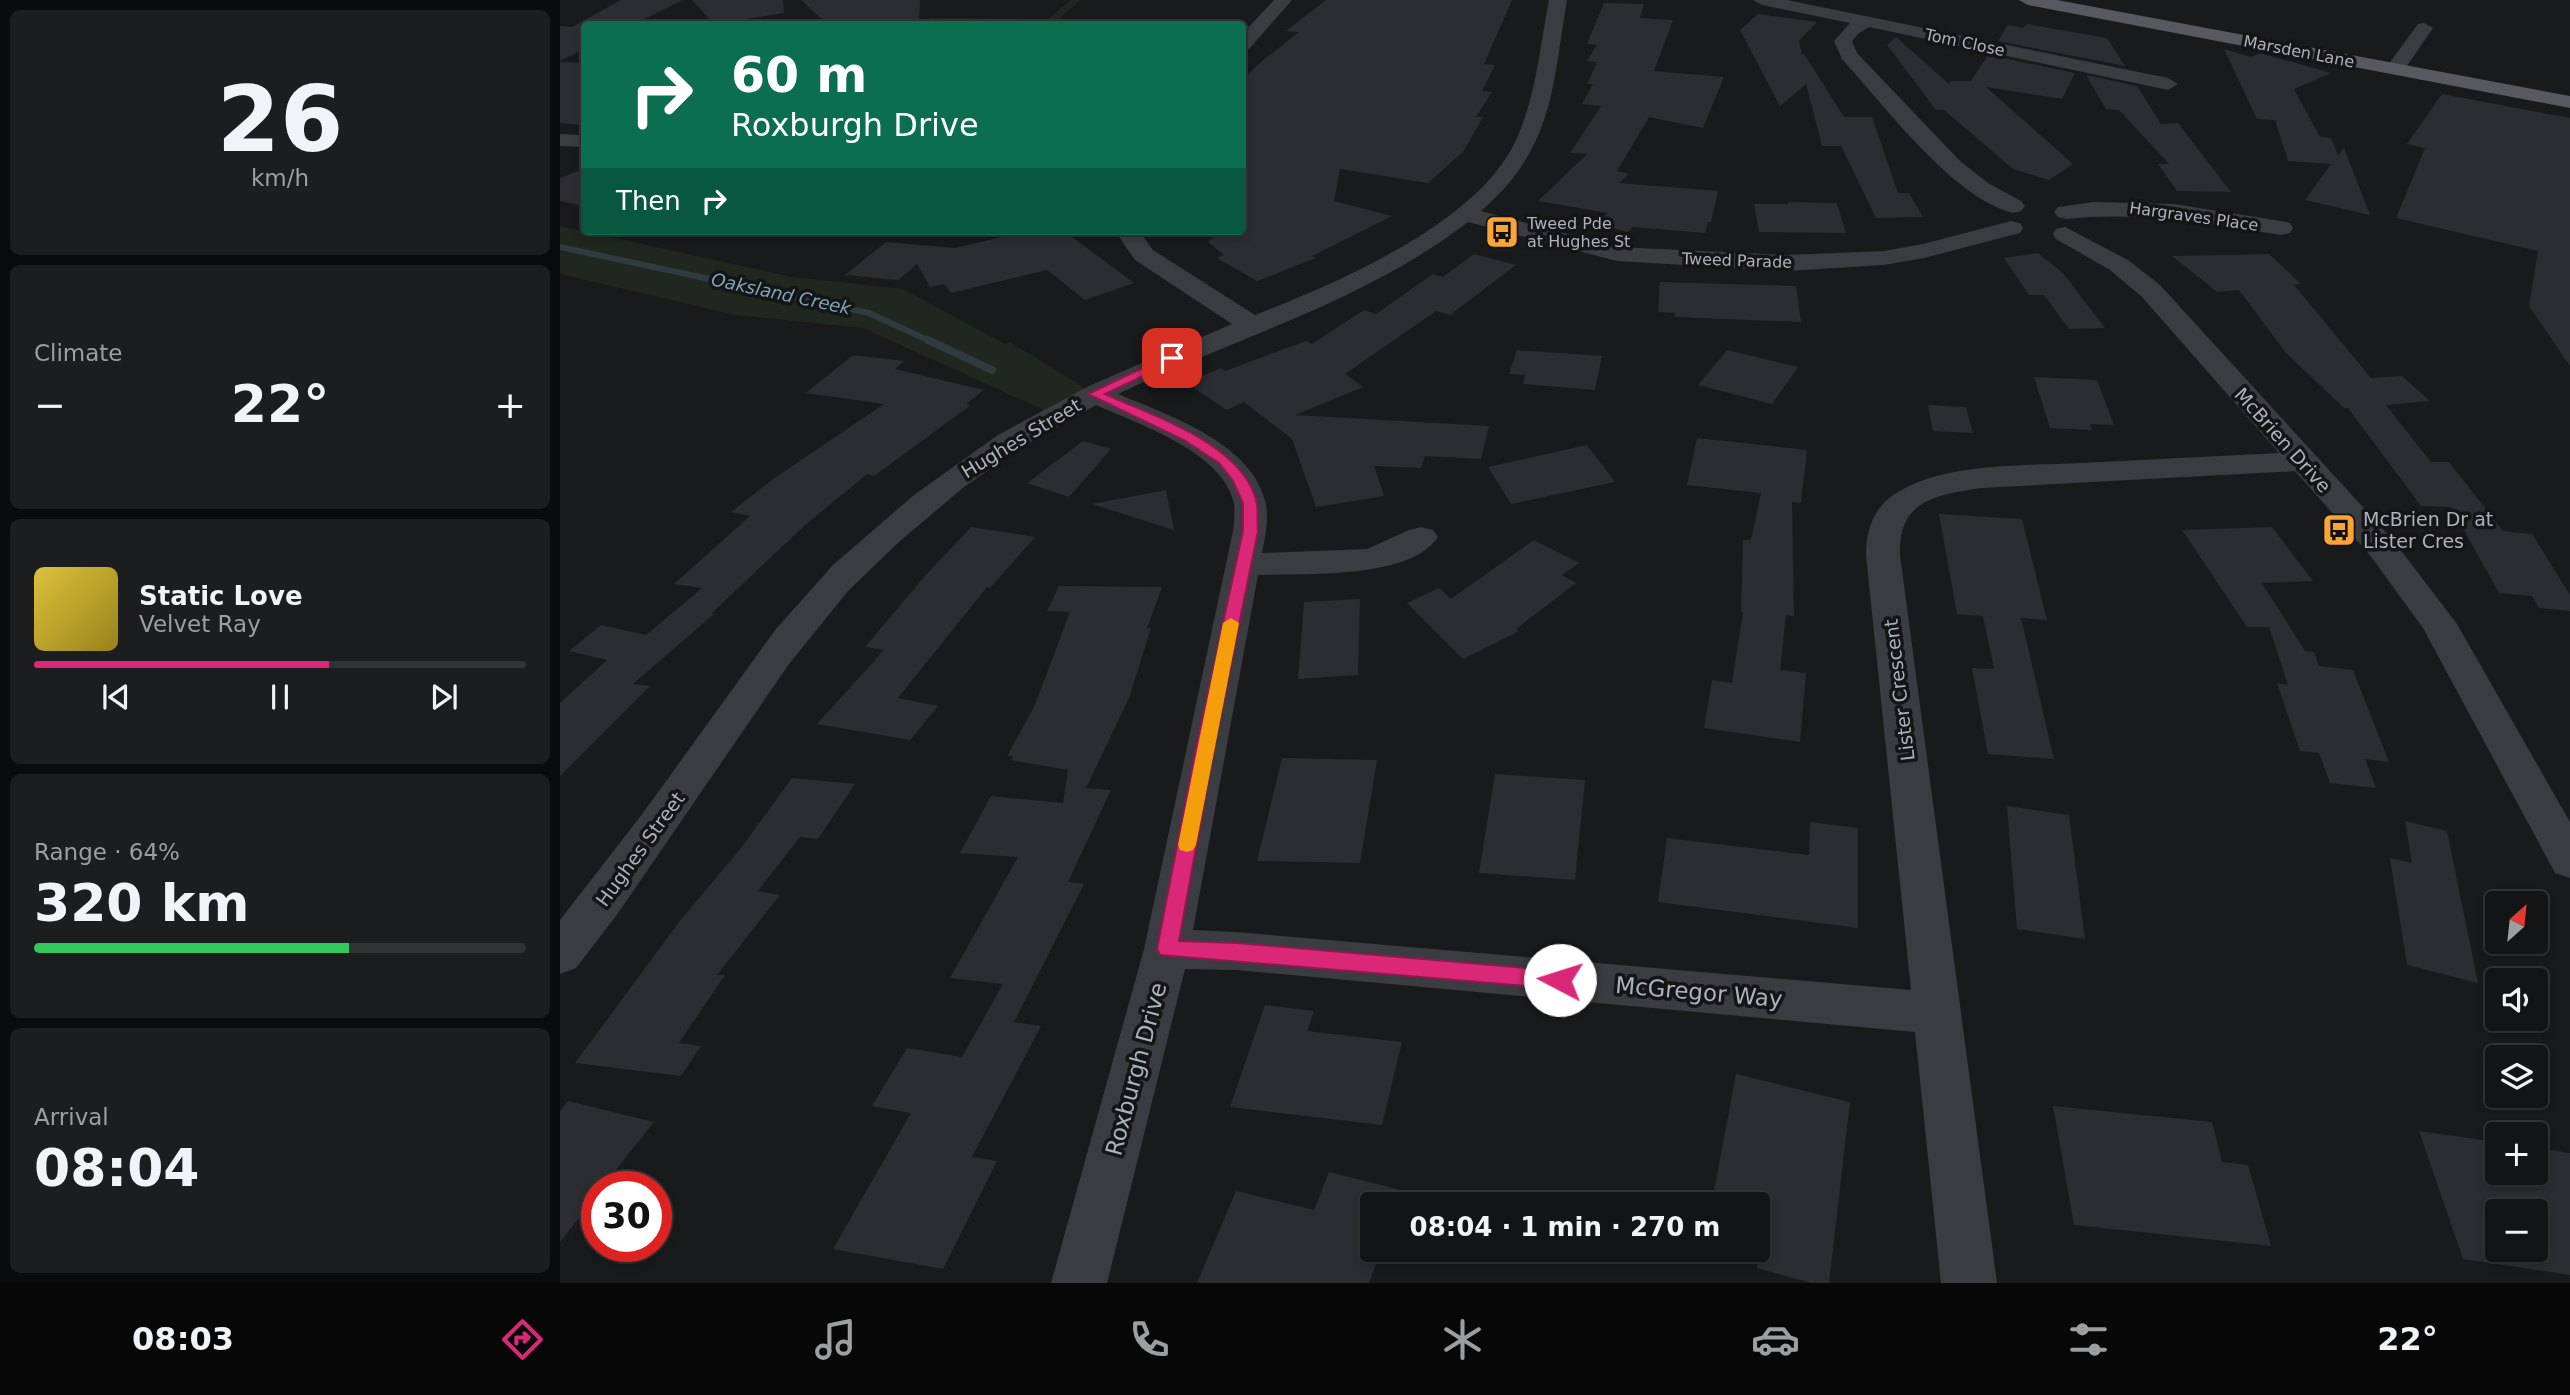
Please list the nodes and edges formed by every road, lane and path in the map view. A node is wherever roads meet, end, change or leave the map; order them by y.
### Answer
1 (1283, 0) edge
2 (1558, 0) edge
3 (1762, 0) edge
4 (2028, 0) edge
5 (1866, 22) junction
6 (2424, 28) dead end
7 (1246, 41) edge
8 (2395, 69) junction
9 (2168, 85) dead end
10 (2570, 102) edge
11 (560, 140) edge
12 (581, 141) edge
13 (1464, 214) junction
14 (2039, 220) junction
15 (2281, 228) dead end
16 (1130, 235) edge
17 (1254, 327) junction
18 (1095, 394) junction
19 (2301, 461) junction
20 (1421, 537) dead end
21 (1243, 565) junction
22 (2570, 861) edge
23 (1167, 949) junction
24 (560, 954) edge
25 (1938, 1013) junction
26 (1079, 1283) edge
27 (1969, 1283) edge

1 - 7 street
2 - 13 street, Hughes Street
3 - 5 street, Tom Close
4 - 8 main road, Marsden Lane
5 - 9 street, Tom Close
5 - 14 street, McBrien Drive
6 - 8 street
8 - 10 main road, Marsden Lane
11 - 12 street
13 - 14 street, Tweed Parade
13 - 17 street, Hughes Street
14 - 15 street, Hargraves Place
14 - 19 street, McBrien Drive
16 - 17 street
17 - 18 street, Hughes Street
18 - 21 street, Roxburgh Drive
18 - 24 street, Hughes Street
19 - 22 street, McBrien Drive
19 - 25 street, Lister Crescent
20 - 21 street
21 - 23 street, Roxburgh Drive
23 - 25 street, McGregor Way
23 - 26 street, Roxburgh Drive
25 - 27 street, Lister Crescent

